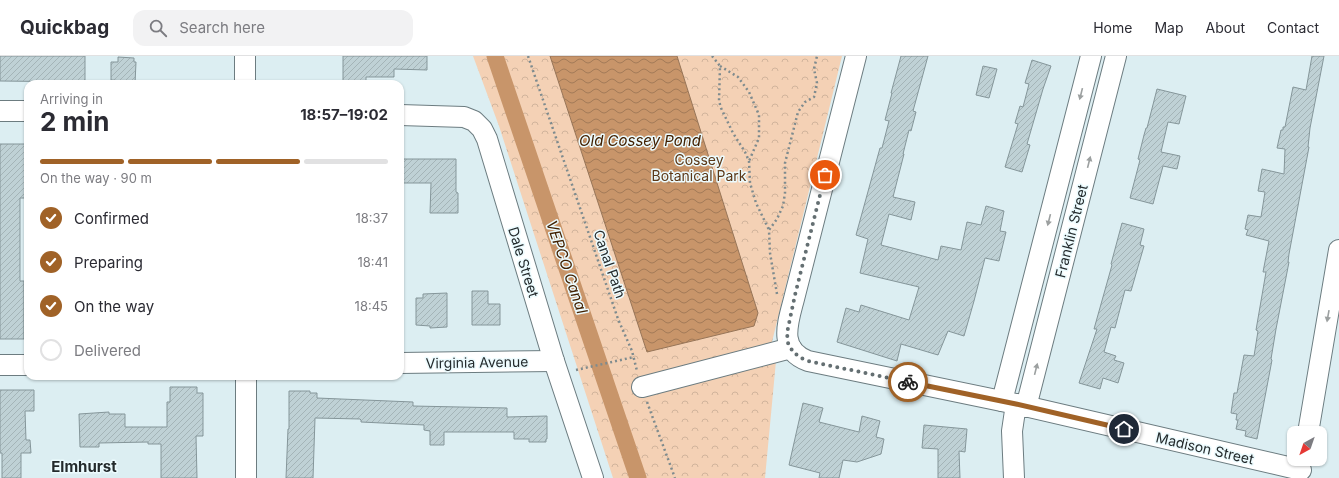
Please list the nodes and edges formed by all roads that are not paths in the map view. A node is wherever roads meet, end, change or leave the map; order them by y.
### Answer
1 (245, 56) edge
2 (856, 56) edge
3 (1091, 56) edge
4 (1116, 56) edge
5 (245, 80) edge
6 (0, 111) edge
7 (24, 111) edge
8 (404, 115) edge
9 (1339, 250) edge
10 (1336, 289) edge
11 (791, 348) junction
12 (404, 363) edge
13 (0, 365) edge
14 (24, 365) edge
15 (556, 368) junction
16 (246, 380) edge
17 (642, 387) road end
18 (1015, 404) junction
19 (1309, 426) edge
20 (1301, 469) edge
21 (246, 478) edge
22 (593, 478) edge
23 (1014, 478) edge

1 - 5 street
2 - 11 street
3 -> 18 street, Franklin Street
18 -> 4 street, Franklin Street
6 - 7 street
8 - 15 street, Dale Street
9 - 10 street
10 -> 19 street
11 - 17 street
11 - 18 street, Madison Street
12 - 15 street, Virginia Avenue
13 - 14 street
15 - 22 street, Dale Street
16 - 21 street
18 - 20 street, Madison Street
18 - 23 street, Franklin Street

